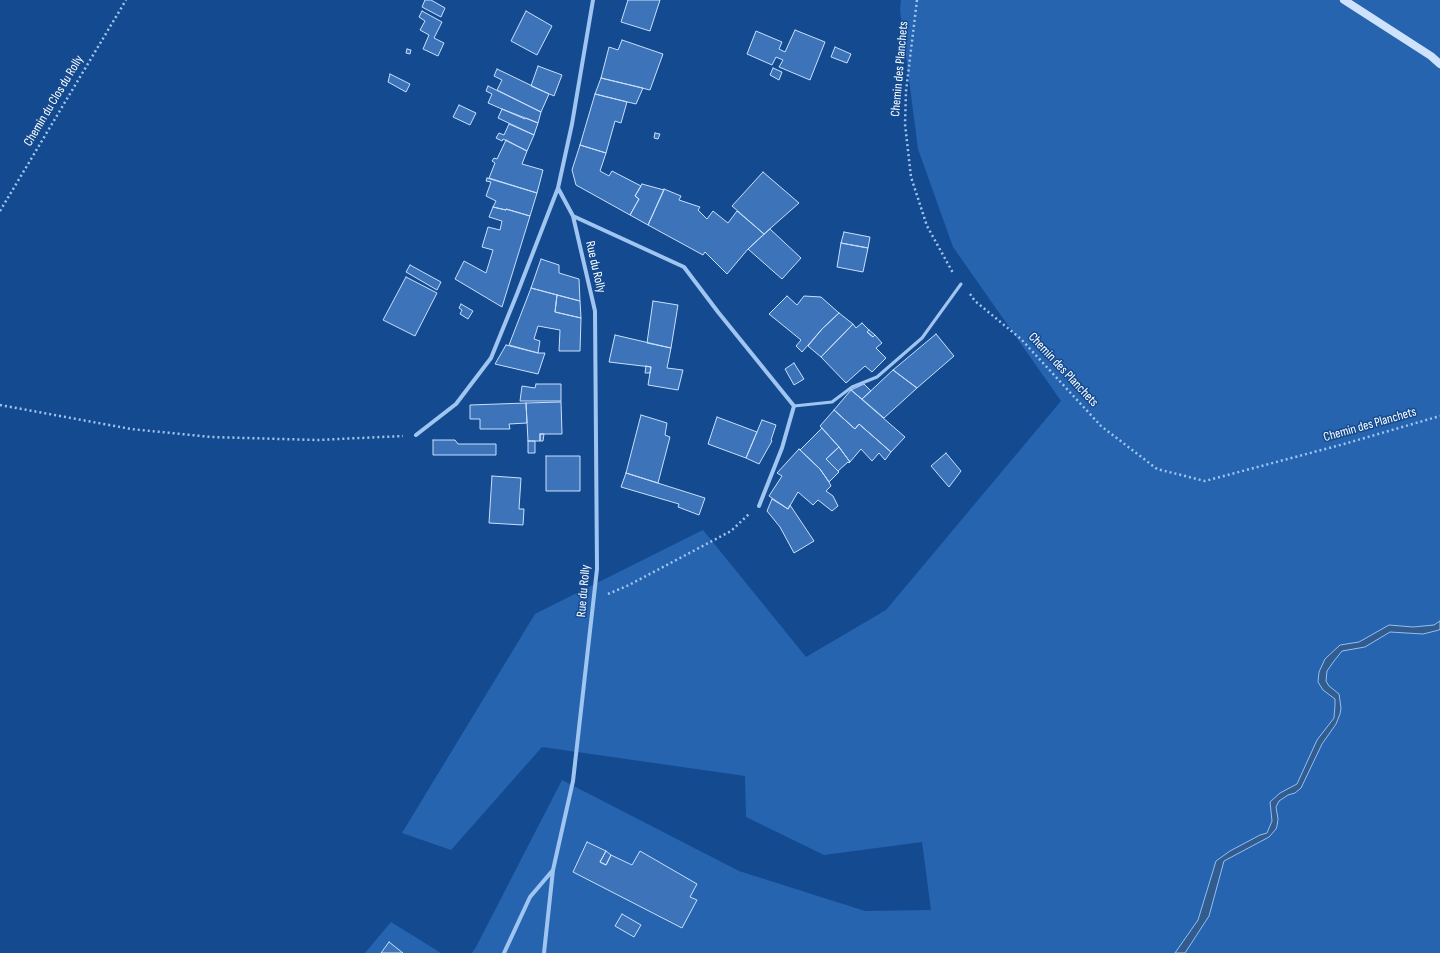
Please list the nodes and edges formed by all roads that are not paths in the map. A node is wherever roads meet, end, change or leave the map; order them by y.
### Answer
1 (593, 0) edge
2 (1344, 0) edge
3 (1440, 64) edge
4 (558, 188) junction
5 (573, 216) junction
6 (961, 284) road end
7 (794, 406) junction
8 (416, 435) road end
9 (759, 506) road end
10 (553, 870) junction
11 (504, 953) edge
12 (544, 953) edge

1 - 4 street
2 - 3 street
4 - 5 street, Rue du Rolly
4 - 8 street
5 - 7 street, Rue du Rolly
5 - 10 street, Rue du Rolly
6 - 7 lane
7 - 9 street
10 - 11 street, Rue du Rolly
10 - 12 street

